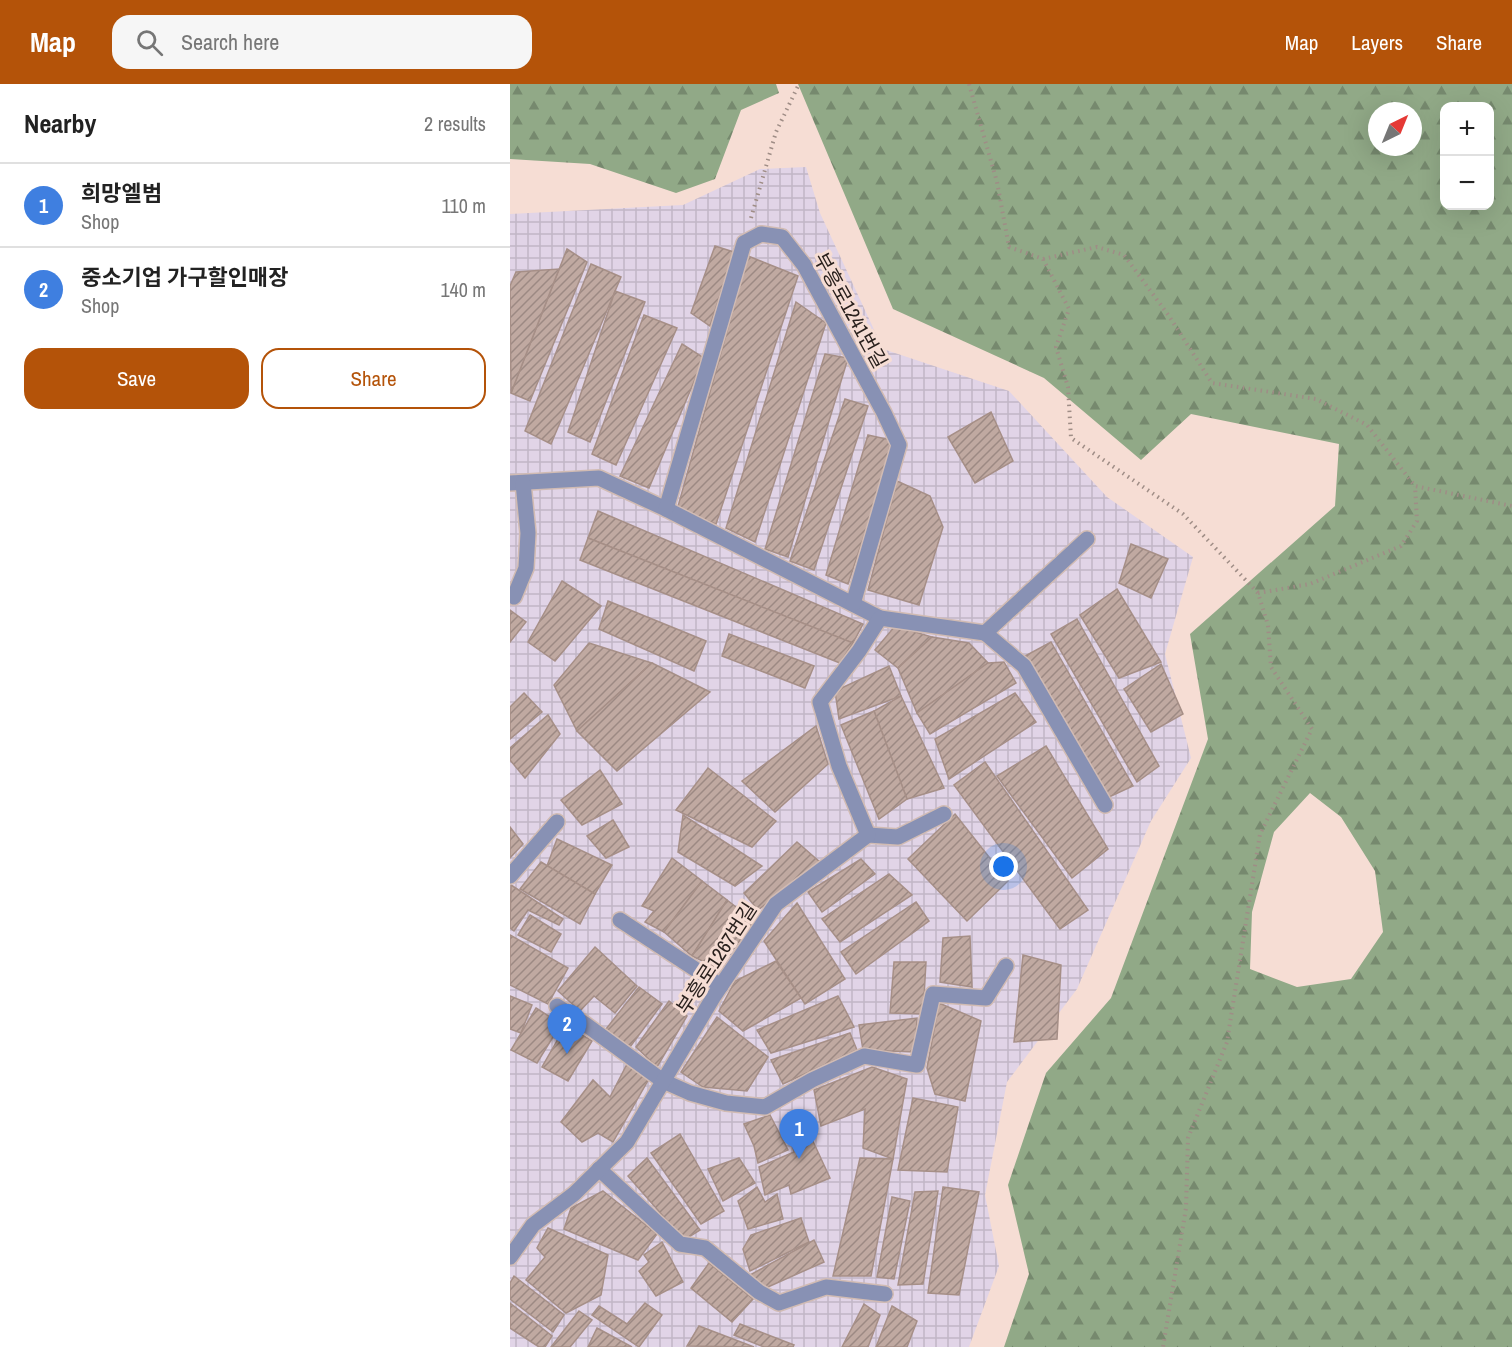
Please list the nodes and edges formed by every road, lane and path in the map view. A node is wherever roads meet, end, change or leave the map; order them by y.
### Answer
1 (799, 84) edge
2 (969, 84) edge
3 (744, 243) junction
4 (1043, 260) junction
5 (516, 483) edge
6 (1415, 486) junction
7 (1512, 506) edge
8 (666, 509) junction
9 (1087, 540) dead end
10 (1258, 593) junction
11 (514, 597) dead end
12 (853, 604) junction
13 (880, 618) junction
14 (985, 633) junction
15 (1105, 805) dead end
16 (944, 814) dead end
17 (556, 822) dead end
18 (868, 835) junction
19 (510, 876) edge
20 (620, 920) dead end
21 (1006, 966) dead end
22 (721, 986) junction
23 (557, 1006) dead end
24 (663, 1081) junction
25 (599, 1169) junction
26 (510, 1257) edge
27 (885, 1294) dead end
28 (1163, 1347) edge

1 - 3 path
2 - 4 path
3 - 8 lane
3 - 12 lane, 부흥로1241번길
4 - 6 path
4 - 10 path
5 - 8 lane
5 - 11 lane
6 - 7 path
6 - 10 path
8 - 12 lane
9 - 14 lane
10 - 28 path
12 - 13 lane
13 - 14 lane
13 - 18 lane
14 - 15 lane
16 - 18 lane
17 - 19 lane
18 - 22 lane, 부흥로1267번길
20 - 22 lane
21 - 24 lane
22 - 24 lane, 부흥로1267번길
23 - 24 lane
24 - 25 lane, 부흥로1267번길
25 - 26 lane, 부흥로1267번길
25 - 27 lane

